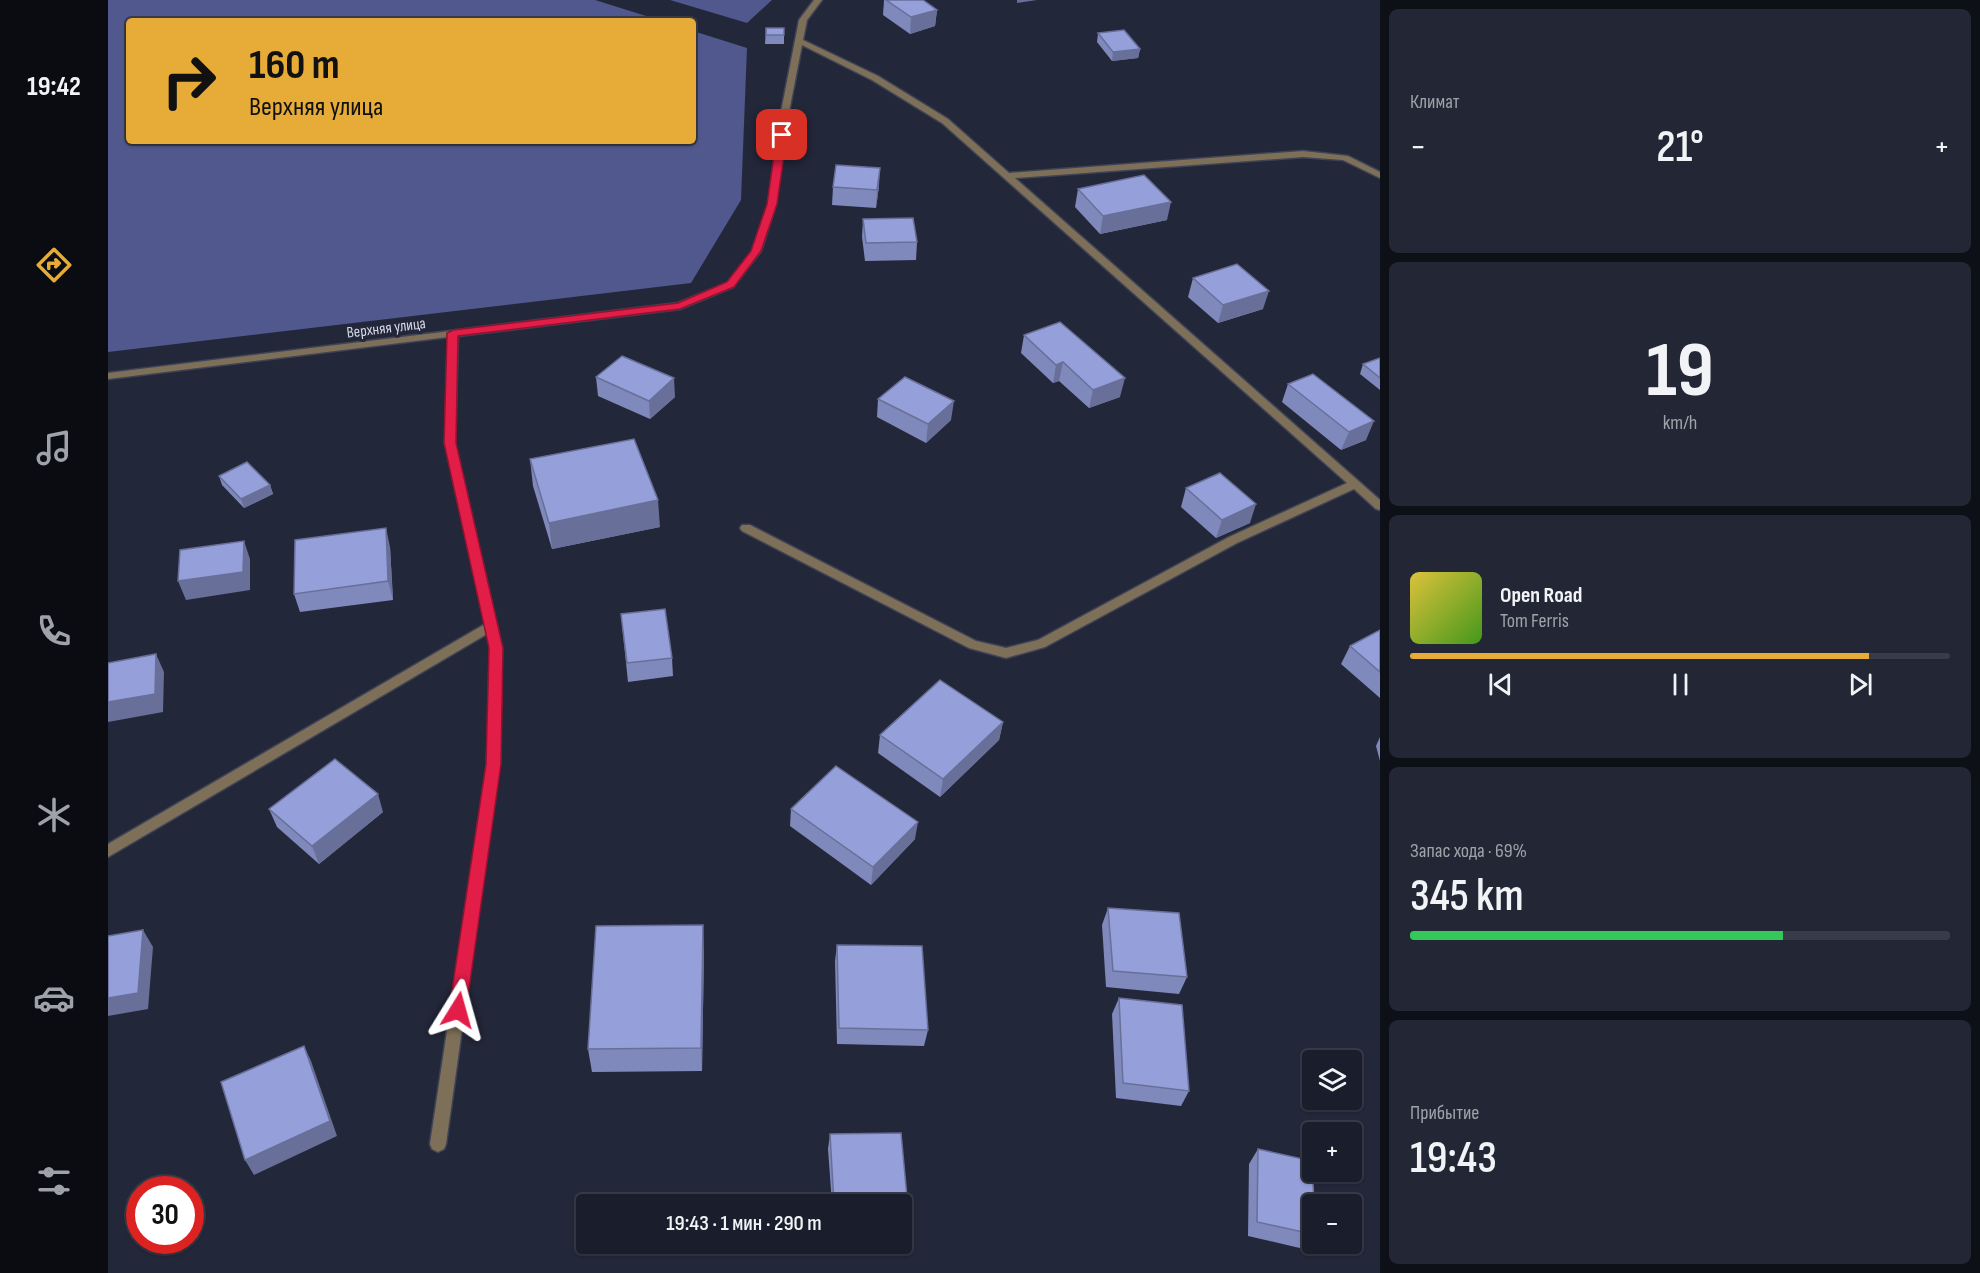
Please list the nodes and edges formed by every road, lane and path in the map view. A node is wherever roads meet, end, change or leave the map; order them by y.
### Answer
1 (818, 0) edge
2 (800, 41) junction
3 (1380, 175) edge
4 (1009, 176) junction
5 (453, 333) junction
6 (108, 376) edge
7 (1355, 484) junction
8 (1380, 506) edge
9 (746, 528) dead end
10 (491, 626) junction
11 (108, 851) edge
12 (438, 1144) dead end

1 - 2 street, Верхняя улица
2 - 4 street
2 - 5 street, Верхняя улица
3 - 4 street
4 - 7 street
5 - 6 street, Верхняя улица
5 - 10 street
7 - 8 street
7 - 9 street
10 - 11 street
10 - 12 street

